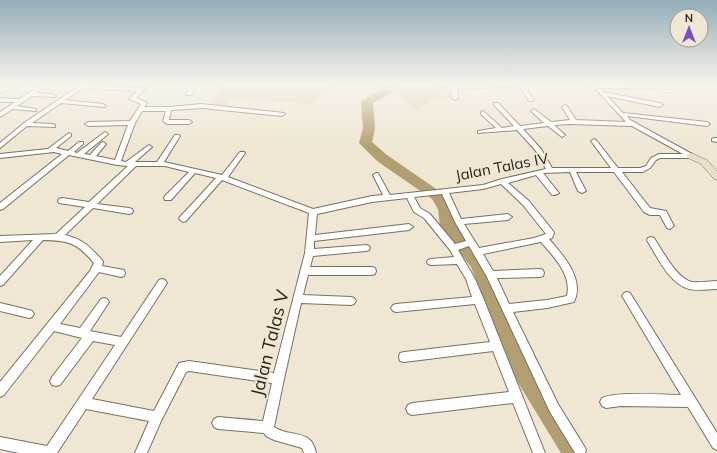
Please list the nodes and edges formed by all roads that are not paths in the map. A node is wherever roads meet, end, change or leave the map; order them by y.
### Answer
1 (52, 106) edge
2 (142, 106) edge
3 (200, 106) edge
4 (203, 106) edge
5 (498, 106) edge
6 (614, 106) edge
7 (12, 107) joint
8 (565, 107) dead end
9 (140, 109) junction
10 (169, 109) junction
11 (34, 110) dead end
12 (534, 111) dead end
13 (483, 113) dead end
14 (282, 114) dead end
15 (621, 114) junction
16 (0, 115) edge
17 (189, 122) dead end
18 (574, 122) junction
19 (132, 123) junction
20 (26, 124) junction
21 (88, 124) dead end
22 (550, 124) junction
23 (632, 124) junction
24 (708, 124) dead end
25 (53, 126) dead end
26 (517, 128) junction
27 (500, 129) junction
28 (480, 132) dead end
29 (105, 134) dead end
30 (69, 135) dead end
31 (562, 135) dead end
32 (177, 136) dead end
33 (594, 141) dead end
34 (81, 143) dead end
35 (103, 144) dead end
36 (0, 146) edge
37 (148, 147) dead end
38 (50, 150) junction
39 (242, 152) dead end
40 (68, 153) junction
41 (78, 155) junction
42 (0, 156) edge
43 (692, 156) junction
44 (91, 158) junction
45 (117, 163) junction
46 (160, 163) junction
47 (131, 164) junction
48 (194, 170) junction
49 (550, 170) junction
50 (572, 170) junction
51 (616, 170) junction
52 (538, 172) junction
53 (376, 175) dead end
54 (717, 177) edge
55 (222, 178) junction
56 (502, 181) junction
57 (442, 191) junction
58 (582, 191) dead end
59 (556, 193) dead end
60 (410, 194) junction
61 (388, 197) junction
62 (168, 198) dead end
63 (62, 201) dead end
64 (92, 206) junction
65 (0, 207) edge
66 (129, 211) dead end
67 (313, 212) junction
68 (508, 217) dead end
69 (183, 219) dead end
70 (459, 222) junction
71 (670, 226) dead end
72 (409, 227) dead end
73 (58, 237) junction
74 (0, 238) edge
75 (40, 238) junction
76 (312, 238) junction
77 (543, 238) junction
78 (651, 240) dead end
79 (468, 243) junction
80 (366, 248) dead end
81 (453, 248) junction
82 (477, 252) junction
83 (310, 253) junction
84 (460, 260) junction
85 (431, 262) dead end
86 (97, 268) junction
87 (305, 271) junction
88 (372, 271) dead end
89 (121, 273) dead end
90 (540, 273) dead end
91 (491, 275) junction
92 (0, 282) edge
93 (162, 283) dead end
94 (717, 285) edge
95 (627, 296) dead end
96 (299, 299) junction
97 (479, 300) junction
98 (352, 301) dead end
99 (104, 302) dead end
100 (0, 307) edge
101 (396, 308) dead end
102 (506, 308) junction
103 (29, 314) dead end
104 (51, 326) junction
105 (86, 334) junction
106 (123, 342) junction
107 (498, 346) junction
108 (404, 357) dead end
109 (278, 379) junction
110 (56, 381) dead end
111 (0, 391) edge
112 (518, 397) junction
113 (691, 401) junction
114 (606, 402) dead end
115 (84, 403) junction
116 (412, 409) dead end
117 (157, 417) junction
118 (218, 423) dead end
119 (268, 427) junction
120 (0, 443) edge
121 (717, 444) edge
122 (580, 450) dead end
123 (50, 453) edge
124 (141, 453) edge
125 (310, 453) edge
126 (537, 453) edge

1 - 20 street
2 - 9 street
3 - 10 street
4 - 14 street
5 - 26 street
6 - 15 street
7 - 11 street
7 - 16 street
8 - 18 street
9 - 10 street
9 - 19 street
10 - 17 street
12 - 22 street
13 - 27 street
15 - 23 street
15 - 24 street
18 - 22 street
18 - 23 street
19 - 21 street
19 - 45 street
20 - 25 street
20 - 36 street
22 - 26 street
22 - 31 street
23 - 43 street
26 - 27 street
26 - 49 street
27 - 28 street
29 - 41 street
30 - 38 street
32 - 46 street
33 - 51 street
34 - 40 street
35 - 44 street
37 - 47 street
38 - 40 street
38 - 42 street
39 - 55 street
40 - 41 street
40 - 65 street
41 - 44 street
43 - 51 street, Jalan Talas IV
43 - 54 street
44 - 45 street
45 - 47 street
46 - 47 street
46 - 48 street
47 - 64 street
48 - 55 street
48 - 62 street
49 - 50 street, Jalan Talas IV
49 - 52 street, Jalan Talas IV
50 - 51 street, Jalan Talas IV
50 - 58 street
51 - 71 street
52 - 56 street, Jalan Talas IV
52 - 59 street
53 - 61 street
55 - 67 street
55 - 69 street
56 - 57 street, Jalan Talas IV
56 - 77 street
57 - 60 street, Jalan Talas IV
57 - 70 street
60 - 61 street, Jalan Talas IV
60 - 81 street
61 - 67 street, Jalan Talas IV
63 - 64 street
64 - 66 street
64 - 73 street
67 - 76 street, Jalan Talas V
68 - 70 street
70 - 79 street
72 - 76 street
73 - 75 street
73 - 86 street
74 - 75 street
75 - 92 street
76 - 83 street, Jalan Talas V
77 - 82 street
77 - 102 street
78 - 94 street
79 - 81 street
79 - 82 street
80 - 83 street
81 - 84 street
82 - 91 street
83 - 87 street, Jalan Talas V
84 - 85 street
84 - 97 street
86 - 89 street
86 - 104 street
87 - 88 street
87 - 96 street, Jalan Talas V
90 - 91 street
91 - 102 street
93 - 106 street
95 - 113 street
96 - 98 street
96 - 109 street, Jalan Talas V
97 - 101 street
97 - 107 street
99 - 105 street
100 - 103 street
102 - 122 street
104 - 105 street
104 - 111 street
105 - 106 street
105 - 110 street
106 - 115 street
107 - 108 street
107 - 112 street
109 - 117 street
109 - 119 street, Jalan Talas V
112 - 116 street
112 - 126 street
113 - 114 street
113 - 121 street
115 - 117 street
115 - 123 street
117 - 124 street
118 - 119 street
119 - 125 street
120 - 123 street

